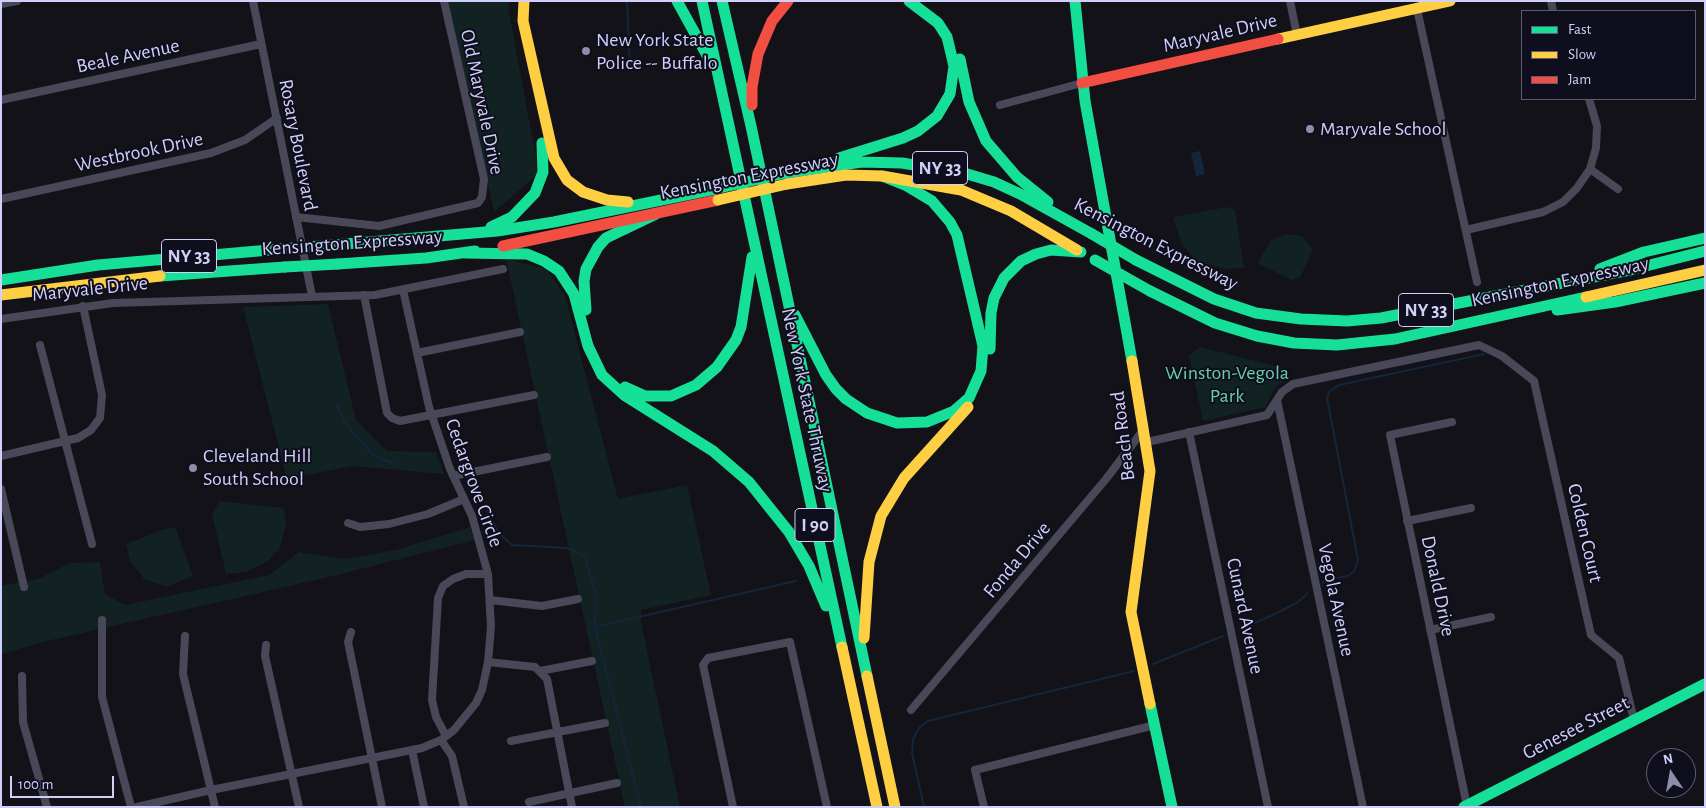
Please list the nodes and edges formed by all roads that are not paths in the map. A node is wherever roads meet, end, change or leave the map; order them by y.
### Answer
1 (17, 1) edge
2 (253, 1) edge
3 (444, 1) edge
4 (518, 1) edge
5 (524, 1) edge
6 (677, 1) edge
7 (702, 1) edge
8 (722, 1) edge
9 (788, 1) edge
10 (909, 1) edge
11 (922, 1) edge
12 (1075, 1) edge
13 (1290, 1) edge
14 (1450, 1) edge
15 (1, 4) edge
16 (1417, 9) junction
17 (1297, 35) junction
18 (262, 44) junction
19 (719, 80) junction
20 (1082, 83) junction
21 (1, 100) edge
22 (1589, 100) edge
23 (1000, 105) dead end
24 (276, 118) junction
25 (752, 126) junction
26 (1590, 170) junction
27 (789, 176) junction
28 (882, 176) junction
29 (1618, 188) dead end
30 (716, 194) junction
31 (1, 199) edge
32 (654, 202) junction
33 (656, 214) junction
34 (296, 217) junction
35 (1466, 230) junction
36 (1087, 231) junction
37 (474, 233) junction
38 (1705, 238) edge
39 (753, 243) junction
40 (1705, 251) edge
41 (1081, 252) junction
42 (465, 253) junction
43 (503, 269) dead end
44 (1705, 270) edge
45 (1, 280) edge
46 (1477, 282) dead end
47 (1705, 283) edge
48 (1550, 285) junction
49 (403, 290) junction
50 (1, 295) edge
51 (364, 295) junction
52 (312, 296) junction
53 (786, 297) junction
54 (83, 306) junction
55 (1, 319) edge
56 (1462, 323) junction
57 (520, 332) dead end
58 (40, 345) dead end
59 (417, 353) junction
60 (534, 395) dead end
61 (1277, 400) junction
62 (431, 414) junction
63 (1452, 422) dead end
64 (1144, 428) junction
65 (1189, 432) junction
66 (65, 441) junction
67 (1147, 442) junction
68 (1, 456) edge
69 (547, 457) dead end
70 (453, 476) junction
71 (1, 489) edge
72 (464, 499) junction
73 (1472, 508) dead end
74 (1407, 521) junction
75 (348, 523) dead end
76 (92, 544) dead end
77 (488, 574) junction
78 (24, 587) dead end
79 (578, 599) dead end
80 (490, 600) junction
81 (1490, 617) dead end
82 (102, 620) dead end
83 (1430, 630) junction
84 (350, 632) dead end
85 (184, 636) dead end
86 (840, 640) junction
87 (266, 645) dead end
88 (863, 660) junction
89 (592, 661) dead end
90 (488, 662) junction
91 (540, 672) junction
92 (22, 676) dead end
93 (1705, 684) edge
94 (911, 710) dead end
95 (1634, 720) junction
96 (604, 723) dead end
97 (1155, 726) junction
98 (556, 732) junction
99 (443, 738) junction
100 (511, 741) dead end
101 (412, 750) junction
102 (372, 758) junction
103 (290, 773) junction
104 (617, 783) dead end
105 (210, 790) junction
106 (569, 794) junction
107 (529, 802) dead end
108 (1466, 806) edge
109 (47, 807) edge
110 (131, 807) edge
111 (138, 807) edge
112 (214, 807) edge
113 (299, 807) edge
114 (382, 807) edge
115 (424, 807) edge
116 (464, 807) edge
117 (572, 807) edge
118 (733, 807) edge
119 (827, 807) edge
120 (877, 807) edge
121 (896, 807) edge
122 (984, 807) edge
123 (1172, 807) edge
124 (1268, 807) edge
125 (1363, 807) edge

1 - 15 street
2 - 18 street, Rosary Boulevard
3 - 34 street, Old Maryvale Drive
4 - 37 main road
5 - 32 main road
6 - 19 main road
7 - 19 main road, New York State Thruway / I 90
8 - 25 main road, New York State Thruway / I 90
9 - 25 main road
10 - 27 main road
11 - 36 main road
12 - 20 main road, Beach Road
13 - 17 street
14 - 16 main road, Maryvale Drive
16 - 17 main road, Maryvale Drive
16 - 35 street
17 - 20 main road, Maryvale Drive
18 - 21 street, Beale Avenue
18 - 24 street, Rosary Boulevard
19 - 39 main road, New York State Thruway / I 90
20 - 23 street, Maryvale Drive
20 - 64 main road, Beach Road
22 - 26 street
24 - 31 street, Westbrook Drive
24 - 34 street, Rosary Boulevard
25 - 53 main road, New York State Thruway / I 90
26 - 29 street
26 - 35 street
27 - 28 main road, Kensington Expressway / NY 33
27 - 30 main road, Kensington Expressway / NY 33, bridge
27 - 36 main road, Kensington Expressway / NY 33
28 - 41 main road, Kensington Expressway / NY 33
28 - 53 main road
30 - 32 main road, Kensington Expressway / NY 33
30 - 33 main road, Kensington Expressway / NY 33
32 - 37 main road, Kensington Expressway / NY 33
33 - 39 main road
33 - 42 main road, Kensington Expressway / NY 33
34 - 52 street, Rosary Boulevard
35 - 46 street
36 - 48 main road, Kensington Expressway / NY 33, bridge
37 - 45 main road, Kensington Expressway / NY 33, bridge
38 - 48 main road
39 - 86 main road, New York State Thruway / I 90
40 - 48 main road, Kensington Expressway / NY 33
41 - 56 main road, Kensington Expressway / NY 33, bridge
41 - 88 main road
42 - 50 main road, Kensington Expressway / NY 33, bridge
42 - 86 main road
43 - 49 street, Maryvale Drive
44 - 56 main road, Kensington Expressway / NY 33
47 - 56 main road
49 - 51 street, Maryvale Drive
49 - 59 street, Cedargrove Circle
51 - 52 street, Maryvale Drive
51 - 62 street
52 - 54 street, Maryvale Drive
53 - 88 main road, New York State Thruway / I 90
54 - 55 street, Maryvale Drive
54 - 66 street
57 - 59 street
58 - 66 street
59 - 62 street, Cedargrove Circle
60 - 62 street
61 - 65 street, Colden Court
61 - 95 street, Colden Court
61 - 125 street, Vegola Avenue
62 - 70 street, Cedargrove Circle
63 - 74 street, Donald Drive
64 - 67 main road, Beach Road
64 - 94 street, Fonda Drive
65 - 67 street, Colden Court
65 - 124 street, Cunard Avenue
66 - 68 street
66 - 76 street
67 - 97 main road, Beach Road
69 - 70 street
70 - 72 street, Cedargrove Circle
71 - 78 street
72 - 75 street
72 - 77 street, Cedargrove Circle
73 - 74 street
74 - 83 street, Donald Drive
77 - 80 street, Cedargrove Circle
77 - 99 street
79 - 80 street
80 - 90 street, Cedargrove Circle
81 - 83 street
82 - 110 street
83 - 108 street, Donald Drive
84 - 102 street
85 - 105 street
86 - 120 main road, New York State Thruway / I 90
87 - 103 street
88 - 121 main road, New York State Thruway / I 90
89 - 91 street
90 - 91 street
90 - 99 street, Cedargrove Circle
91 - 98 street
92 - 109 street
93 - 95 main road, Genesee Street
95 - 108 main road, Genesee Street
96 - 98 street
97 - 122 street
97 - 123 main road, Beach Road
98 - 100 street
98 - 106 street
99 - 101 street, Cedargrove Circle
99 - 116 street
101 - 102 street, Cedargrove Circle
101 - 115 street
102 - 103 street, Cedargrove Circle
102 - 114 street
103 - 105 street, Cedargrove Circle
103 - 113 street
104 - 106 street
105 - 111 street, Cedargrove Circle
105 - 112 street
106 - 107 street
106 - 117 street
118 - 119 street

